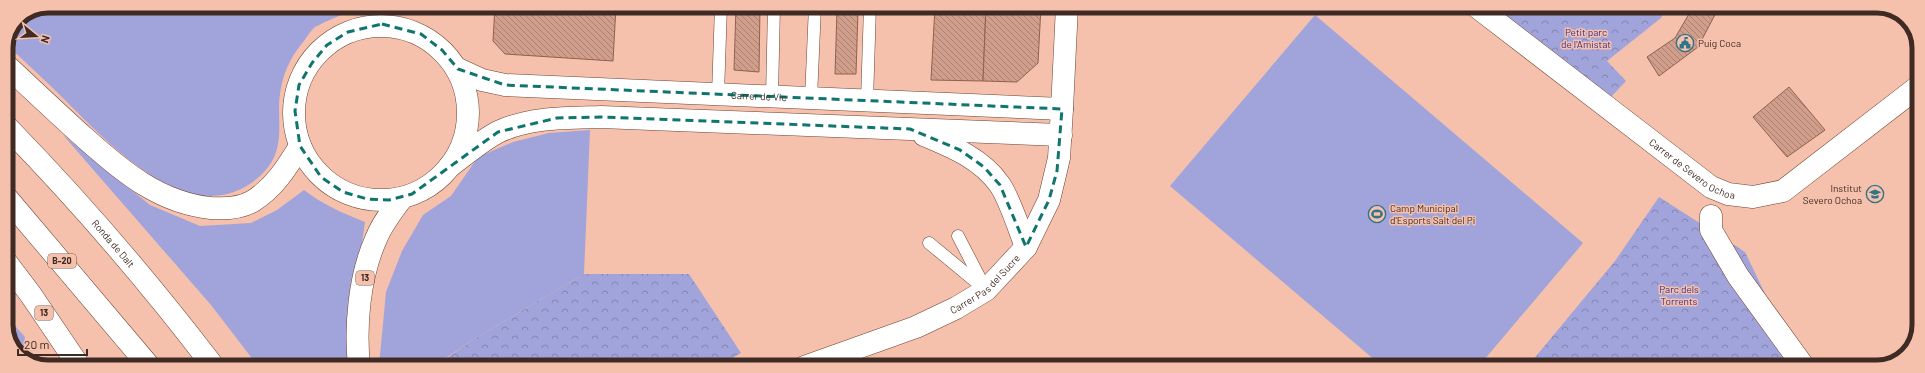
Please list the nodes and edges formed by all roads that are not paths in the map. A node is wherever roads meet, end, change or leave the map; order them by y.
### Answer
1 (721, 13) edge
2 (774, 13) edge
3 (815, 13) edge
4 (870, 13) edge
5 (1067, 13) edge
6 (1485, 13) edge
7 (382, 15) edge
8 (458, 69) junction
9 (13, 71) edge
10 (1912, 91) edge
11 (718, 94) junction
12 (772, 96) junction
13 (811, 98) junction
14 (867, 101) junction
15 (1062, 109) junction
16 (910, 129) junction
17 (13, 133) edge
18 (1061, 136) junction
19 (300, 146) junction
20 (450, 166) junction
21 (402, 198) junction
22 (13, 205) edge
23 (1711, 216) dead end
24 (958, 236) dead end
25 (929, 243) dead end
26 (1026, 247) junction
27 (13, 271) edge
28 (986, 290) junction
29 (75, 360) edge
30 (144, 360) edge
31 (208, 360) edge
32 (358, 360) edge
33 (824, 360) edge
34 (1799, 360) edge

1 - 11 lane
2 - 12 lane
3 - 13 lane
4 - 14 lane
5 - 15 main road, Carrer Pas del Sucre
6 - 10 main road, Carrer de Severo Ochoa
7 - 8 main road
7 - 19 main road
8 - 11 main road, Carrer de Vic
8 - 20 main road
9 - 19 main road
11 - 12 main road, Carrer de Vic
12 - 13 main road, Carrer de Vic
13 - 14 main road, Carrer de Vic
14 - 15 main road, Carrer de Vic
15 - 18 main road, Carrer Pas del Sucre
16 - 18 main road
16 - 20 main road
16 - 26 main road
17 - 31 main road, Ronda de Dalt
18 - 26 main road, Carrer Pas del Sucre
19 - 21 main road
20 - 21 main road
21 - 32 main road, 13
22 - 30 main road, B-20
23 - 34 main road
24 - 28 lane
25 - 28 lane
26 - 28 main road, Carrer Pas del Sucre
27 - 29 main road, 13
28 - 33 main road, Carrer Pas del Sucre

